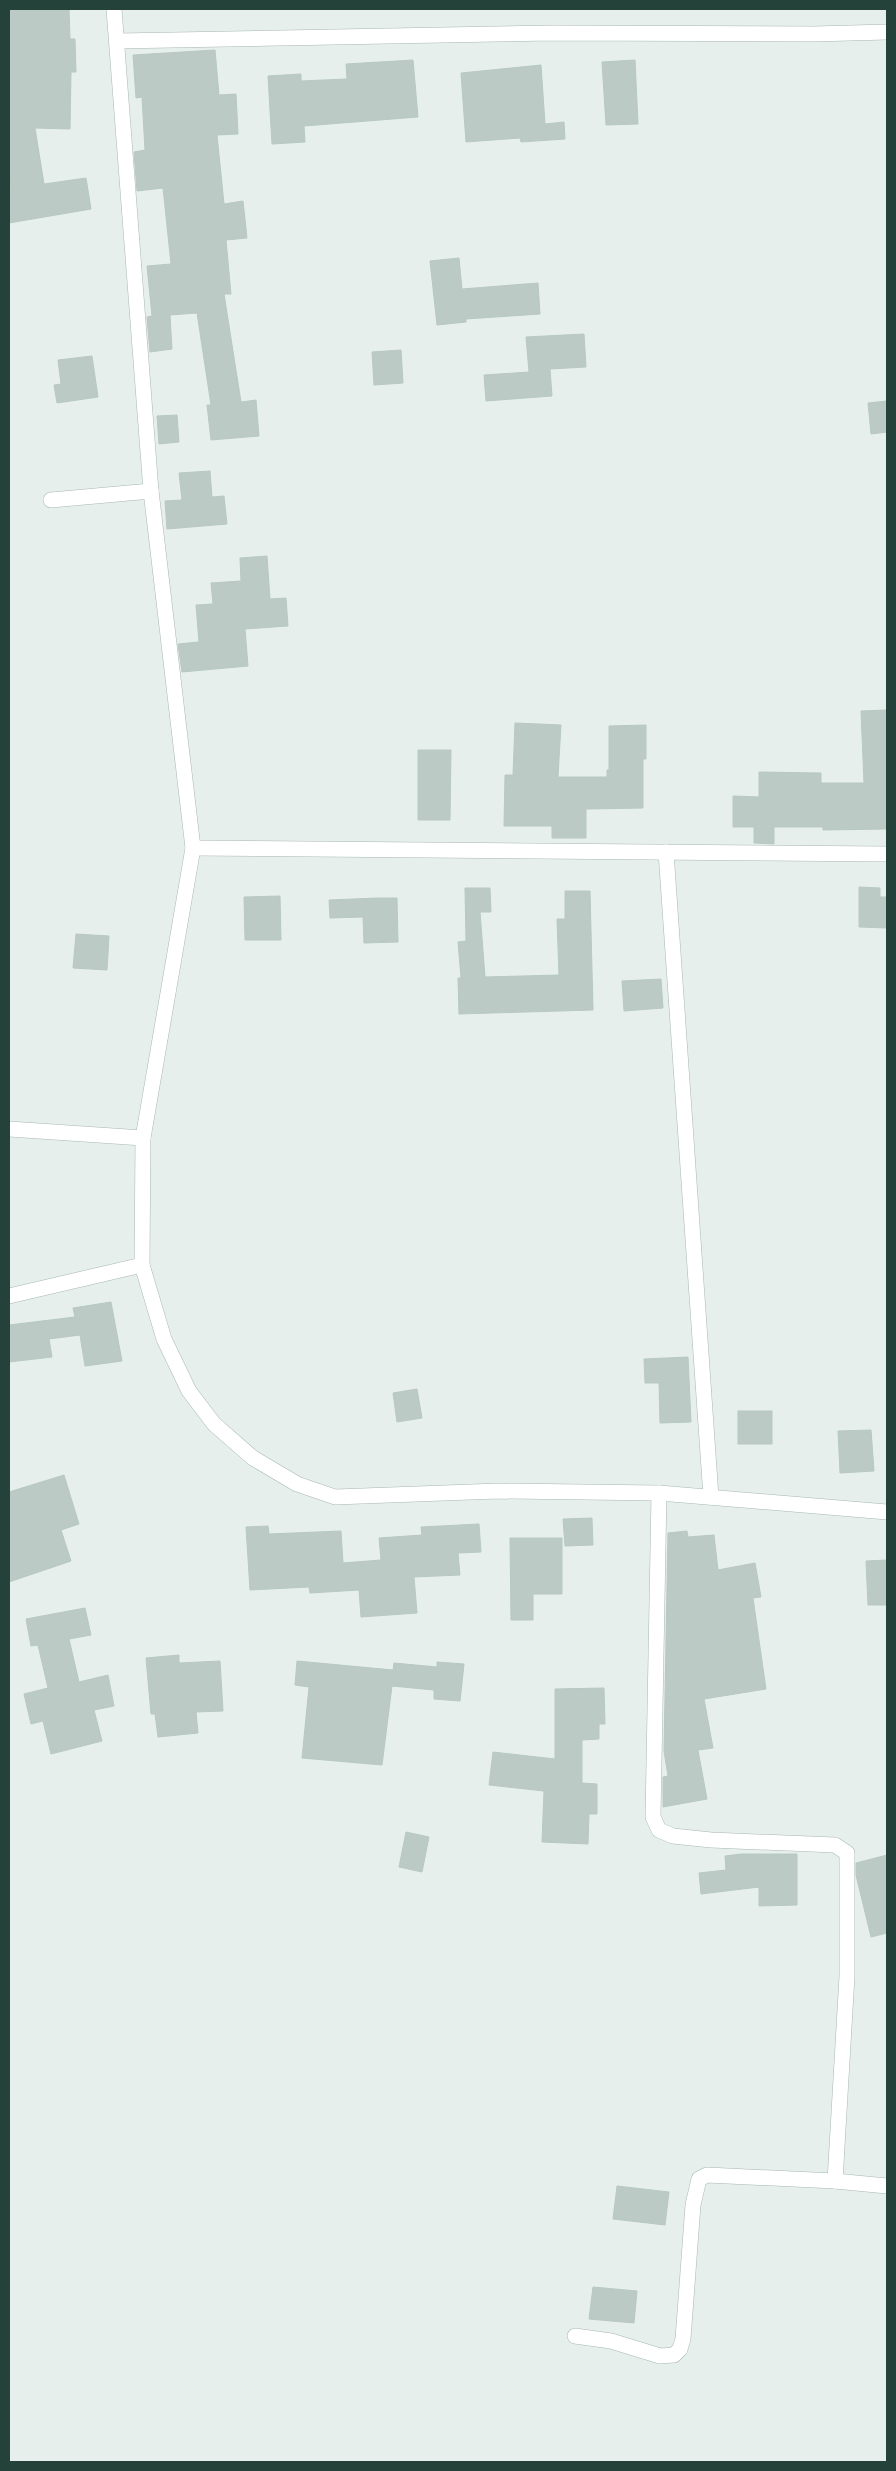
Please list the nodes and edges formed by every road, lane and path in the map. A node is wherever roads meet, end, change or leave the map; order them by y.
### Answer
1 (114, 9) edge
2 (887, 32) edge
3 (118, 41) junction
4 (151, 491) junction
5 (51, 500) dead end
6 (193, 848) junction
7 (666, 852) junction
8 (887, 854) edge
9 (9, 1129) edge
10 (143, 1138) junction
11 (142, 1265) junction
12 (9, 1296) edge
13 (659, 1493) junction
14 (711, 1497) junction
15 (887, 1512) edge
16 (835, 2181) junction
17 (887, 2186) edge
18 (575, 2336) dead end

1 - 3 street
2 - 3 street
3 - 4 street
4 - 5 street
4 - 6 street
6 - 7 street
6 - 10 street
7 - 8 street
7 - 14 street
9 - 10 street
10 - 11 street
11 - 12 street
11 - 13 street
13 - 14 street
13 - 16 street
14 - 15 street
16 - 17 street
16 - 18 street

